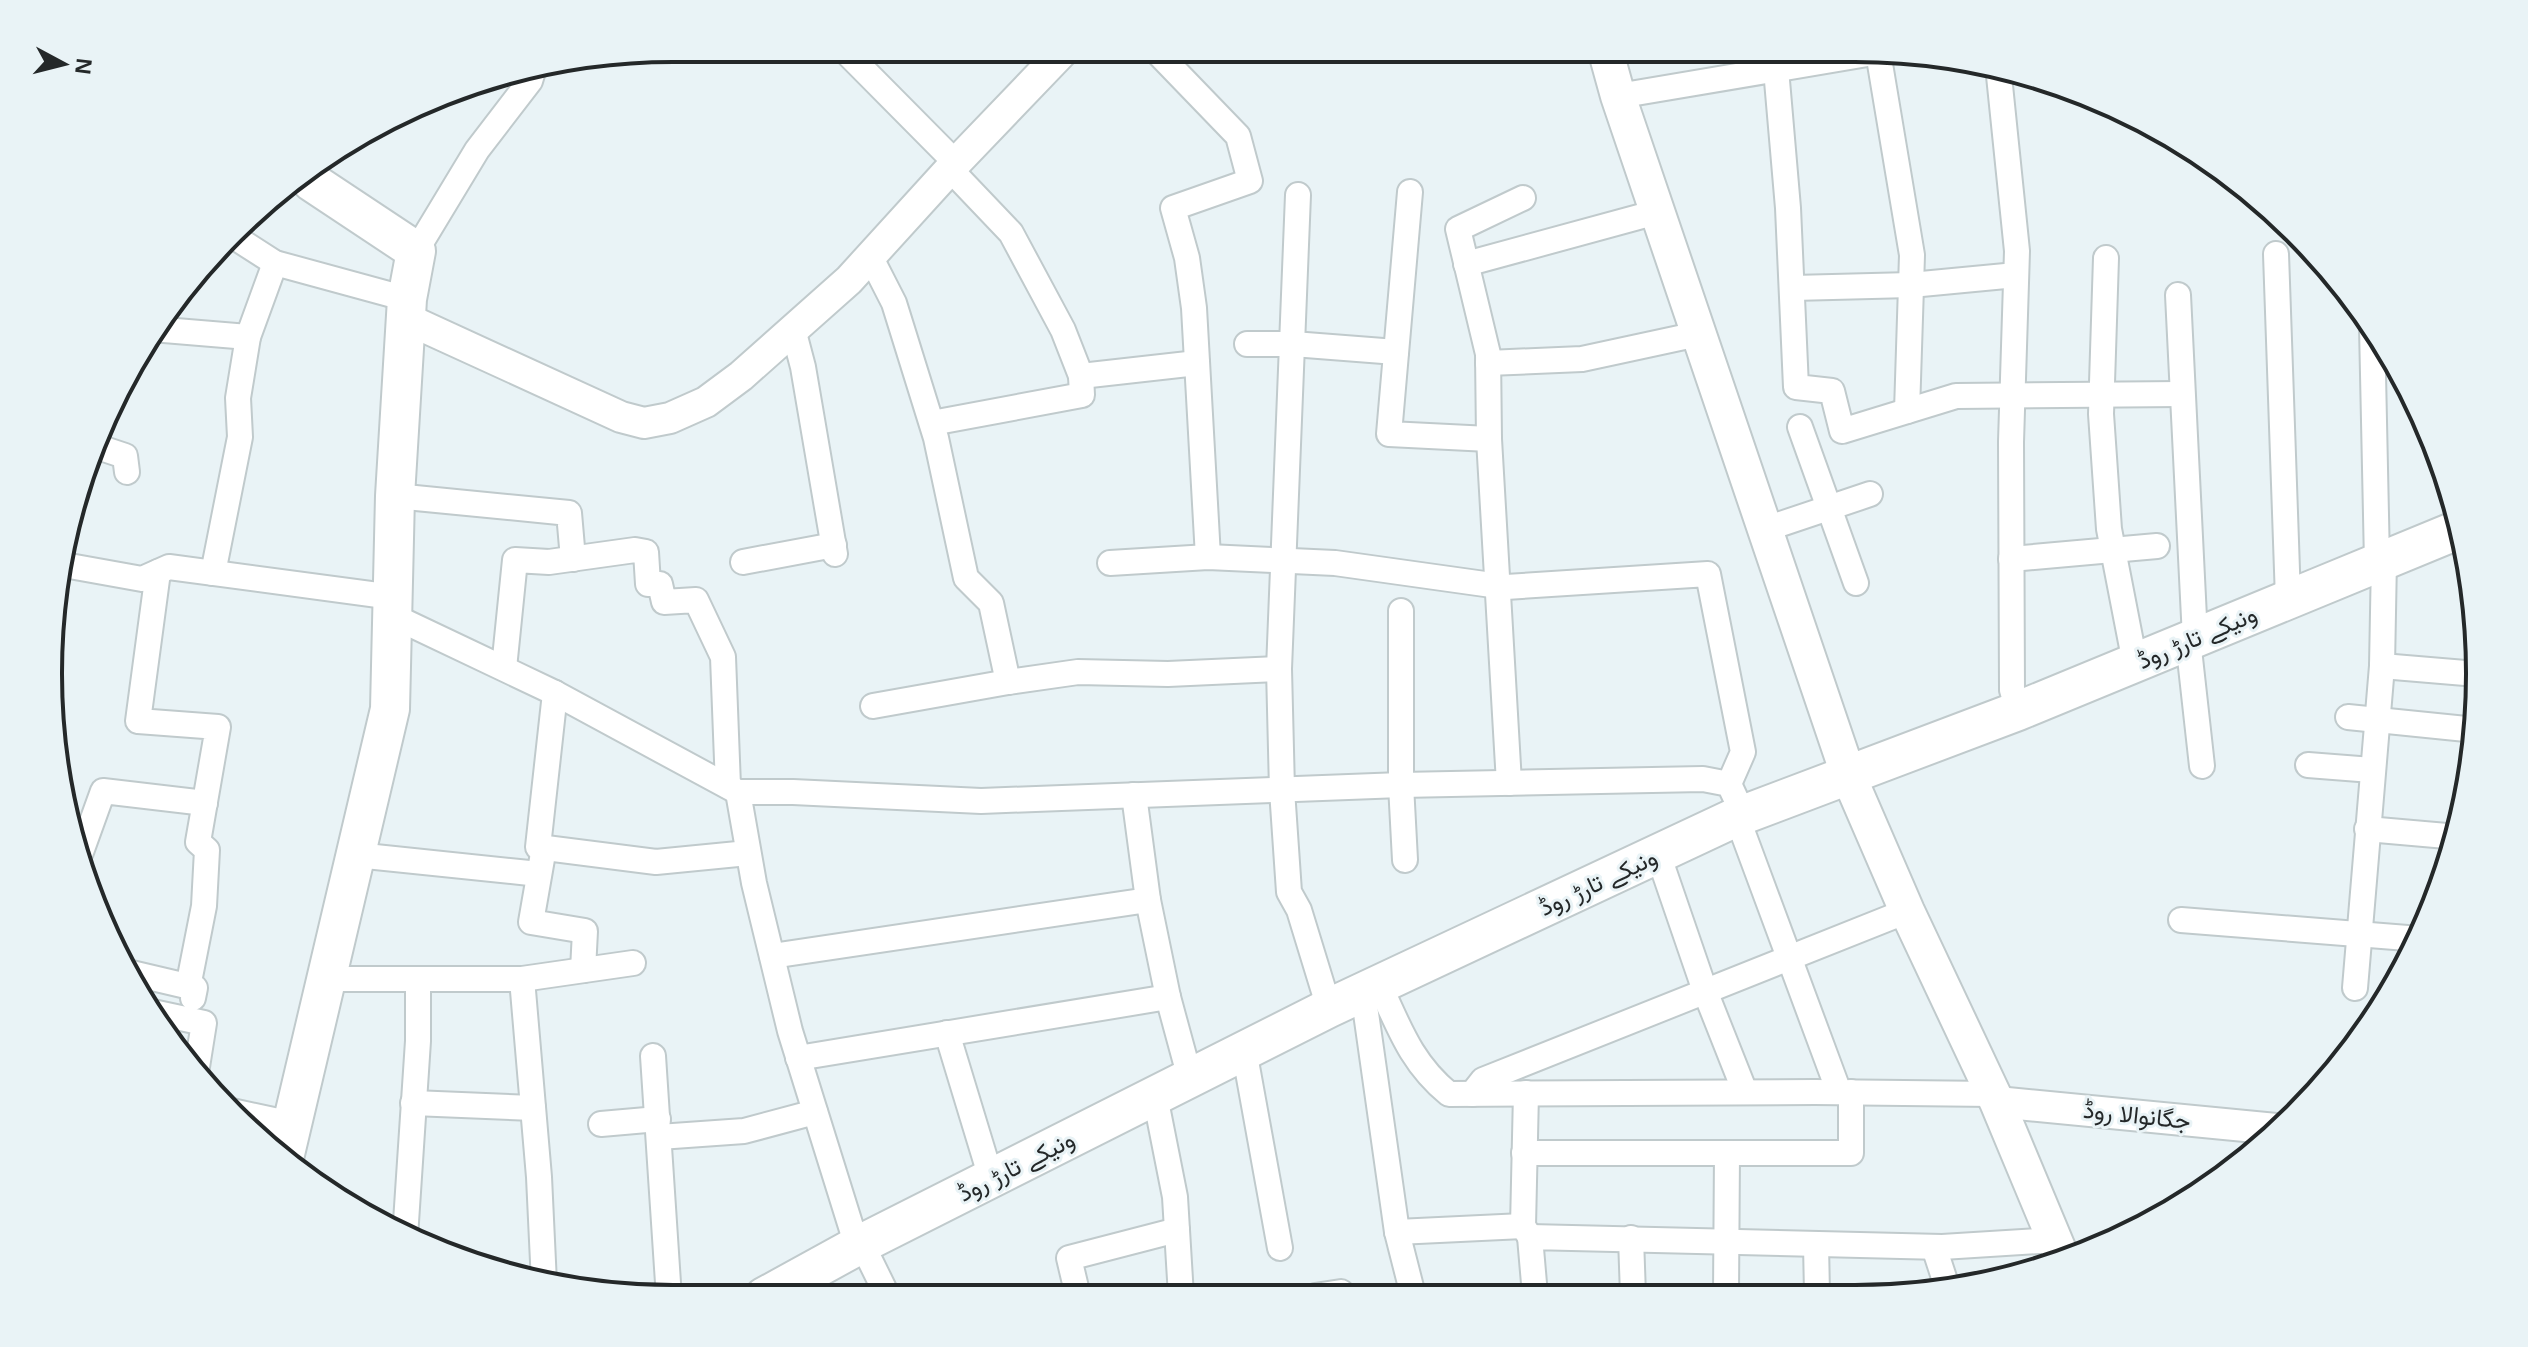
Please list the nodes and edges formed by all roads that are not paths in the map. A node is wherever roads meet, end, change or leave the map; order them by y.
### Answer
1 (855, 62) edge
2 (1053, 62) edge
3 (1167, 62) edge
4 (1609, 62) edge
5 (1819, 62) edge
6 (1888, 63) edge
7 (1776, 69) junction
8 (531, 79) edge
9 (1999, 80) edge
10 (1618, 96) junction
11 (953, 166) junction
12 (311, 181) edge
13 (1410, 192) dead end
14 (1298, 195) dead end
15 (1523, 198) dead end
16 (1657, 212) junction
17 (241, 241) edge
18 (416, 251) junction
19 (2276, 254) dead end
20 (870, 256) junction
21 (2106, 258) dead end
22 (275, 263) junction
23 (1466, 264) junction
24 (2016, 275) junction
25 (1911, 285) junction
26 (1793, 288) junction
27 (2178, 295) dead end
28 (407, 309) junction
29 (793, 329) junction
30 (168, 330) edge
31 (1698, 334) junction
32 (248, 337) junction
33 (1247, 344) dead end
34 (1293, 344) junction
35 (2373, 350) edge
36 (1396, 352) junction
37 (1197, 363) junction
38 (1488, 363) junction
39 (1081, 376) junction
40 (2182, 394) junction
41 (2102, 395) junction
42 (2012, 397) junction
43 (1907, 411) junction
44 (932, 423) junction
45 (1800, 427) dead end
46 (1489, 439) junction
47 (105, 449) edge
48 (127, 472) dead end
49 (1870, 494) dead end
50 (395, 496) junction
51 (1828, 508) junction
52 (1763, 530) junction
53 (2449, 533) edge
54 (2157, 546) dead end
55 (2113, 550) junction
56 (1208, 557) junction
57 (573, 559) junction
58 (2011, 559) junction
59 (1283, 560) junction
60 (2381, 561) junction
61 (743, 562) dead end
62 (1110, 563) dead end
63 (72, 566) edge
64 (158, 572) junction
65 (213, 573) junction
66 (1856, 583) dead end
67 (1497, 586) junction
68 (2288, 599) junction
69 (393, 607) junction
70 (1401, 611) dead end
71 (2192, 639) junction
72 (2135, 663) junction
73 (2382, 666) junction
74 (504, 668) junction
75 (1279, 669) junction
76 (2466, 673) edge
77 (1008, 682) junction
78 (555, 693) junction
79 (873, 706) dead end
80 (2018, 711) junction
81 (2348, 717) dead end
82 (2377, 720) junction
83 (2463, 729) edge
84 (2308, 765) dead end
85 (2202, 766) dead end
86 (2372, 770) junction
87 (1849, 777) junction
88 (1509, 783) junction
89 (1401, 785) junction
90 (733, 789) junction
91 (1282, 790) junction
92 (1134, 795) junction
93 (205, 803) junction
94 (1736, 805) junction
95 (2367, 829) junction
96 (2444, 836) edge
97 (85, 840) edge
98 (544, 848) junction
99 (748, 853) junction
100 (1658, 854) junction
101 (356, 855) junction
102 (1405, 860) dead end
103 (539, 874) junction
104 (1148, 900) junction
105 (1907, 911) junction
106 (2181, 920) dead end
107 (2359, 934) junction
108 (2406, 938) edge
109 (772, 956) junction
110 (1790, 957) junction
111 (633, 963) dead end
112 (583, 970) junction
113 (142, 976) edge
114 (326, 979) junction
115 (522, 979) junction
116 (418, 980) junction
117 (188, 987) junction
118 (1371, 988) junction
119 (2355, 988) dead end
120 (1705, 991) junction
121 (1168, 997) junction
122 (1329, 1008) junction
123 (166, 1015) edge
124 (188, 1019) junction
125 (947, 1033) junction
126 (1244, 1050) junction
127 (653, 1056) dead end
128 (198, 1058) edge
129 (798, 1058) junction
130 (1190, 1078) junction
131 (1745, 1092) junction
132 (1845, 1092) junction
133 (1526, 1093) junction
134 (1472, 1094) junction
135 (1155, 1096) junction
136 (1995, 1098) junction
137 (413, 1103) junction
138 (533, 1108) junction
139 (815, 1112) junction
140 (601, 1124) dead end
141 (264, 1128) edge
142 (658, 1128) junction
143 (2264, 1128) edge
144 (288, 1139) edge
145 (1524, 1153) junction
146 (1727, 1153) junction
147 (991, 1178) junction
148 (406, 1223) edge
149 (1177, 1230) junction
150 (1397, 1232) junction
151 (1526, 1232) junction
152 (1631, 1238) junction
153 (1726, 1241) junction
154 (1816, 1244) junction
155 (860, 1245) junction
156 (1934, 1247) junction
157 (1280, 1248) dead end
158 (2059, 1250) edge
159 (543, 1271) edge
160 (1944, 1278) edge
161 (668, 1285) edge
162 (786, 1285) edge
163 (882, 1285) edge
164 (1075, 1285) edge
165 (1180, 1285) edge
166 (1410, 1285) edge
167 (1534, 1285) edge
168 (1633, 1285) edge
169 (1726, 1285) edge
170 (1817, 1285) edge

1 - 11 street
2 - 11 street
3 - 37 street
4 - 10 main road
5 - 7 street
6 - 25 street
7 - 10 street
7 - 26 street
8 - 18 street
9 - 24 street
10 - 16 main road
11 - 20 street
11 - 39 street
12 - 18 main road
13 - 36 street
14 - 34 street
15 - 23 street
16 - 23 street
16 - 31 main road
17 - 22 street
18 - 28 main road
19 - 68 street
20 - 29 street
20 - 44 street
21 - 41 street
22 - 28 street
22 - 32 street
23 - 38 street
24 - 25 street
24 - 42 street
25 - 26 street
25 - 43 street
26 - 43 street
27 - 40 street
28 - 29 street
28 - 50 main road
29 - 61 street
30 - 32 street
31 - 38 street
31 - 52 main road
32 - 65 street
33 - 34 street
34 - 36 street
34 - 59 street
35 - 60 street
36 - 46 street
37 - 39 street
37 - 56 street
38 - 46 street
39 - 44 street
40 - 41 street
40 - 71 street
41 - 42 street
41 - 55 street
42 - 43 street
42 - 58 street
44 - 77 street
45 - 51 street
46 - 67 street
47 - 48 street
49 - 51 street
50 - 57 street
50 - 69 main road
51 - 52 street
51 - 66 street
52 - 87 main road
53 - 60 main road, ونیکے تارڑ روڈ
54 - 55 street
55 - 58 street
55 - 72 street
56 - 59 street
56 - 62 street
57 - 74 street
57 - 90 street
58 - 80 street
59 - 67 street
59 - 75 street
60 - 68 main road, ونیکے تارڑ روڈ
60 - 73 street
63 - 64 street
64 - 65 street
64 - 93 street
65 - 69 street
67 - 88 street
67 - 94 street
68 - 71 main road, ونیکے تارڑ روڈ
69 - 74 street
69 - 101 main road
70 - 89 street
71 - 72 main road, ونیکے تارڑ روڈ
71 - 85 street
72 - 80 main road, ونیکے تارڑ روڈ
73 - 76 street
73 - 82 street
74 - 78 street
75 - 77 street
75 - 91 street
77 - 79 street
78 - 90 street
78 - 98 street
80 - 87 main road, ونیکے تارڑ روڈ
81 - 82 street
82 - 83 street
82 - 86 street
84 - 86 street
86 - 95 street
87 - 94 main road, ونیکے تارڑ روڈ
87 - 105 main road
88 - 89 street
88 - 94 street
89 - 91 street
89 - 102 street
90 - 92 street
90 - 99 street
91 - 92 street
91 - 122 street
92 - 104 street
93 - 97 street
93 - 117 street
94 - 100 main road, ونیکے تارڑ روڈ
94 - 110 street
95 - 96 street
95 - 107 street
98 - 99 street
98 - 103 street
99 - 109 street
100 - 118 main road, ونیکے تارڑ روڈ
100 - 120 street
101 - 103 street
101 - 114 main road
103 - 112 street
104 - 109 street
104 - 121 street
105 - 110 street
105 - 136 main road
106 - 107 street
107 - 108 street
107 - 119 street
109 - 129 street
110 - 120 street
110 - 132 street
111 - 112 street
112 - 115 street
113 - 117 street
114 - 116 street
114 - 144 main road
115 - 116 street
115 - 138 street
116 - 137 street
117 - 124 street
118 - 122 main road, ونیکے تارڑ روڈ
118 - 134 street
118 - 150 street
120 - 131 street
120 - 134 street
121 - 125 street
121 - 130 street
122 - 126 main road, ونیکے تارڑ روڈ
123 - 124 street
124 - 128 street
125 - 129 street
125 - 147 street
126 - 130 main road, ونیکے تارڑ روڈ
126 - 157 street
127 - 142 street
129 - 139 street
130 - 135 main road, ونیکے تارڑ روڈ
131 - 132 street
131 - 133 street
132 - 136 street
132 - 146 street
133 - 134 street
133 - 145 street
135 - 147 main road, ونیکے تارڑ روڈ
135 - 149 street
136 - 143 street, جگانوالا روڈ
136 - 158 main road
137 - 138 street
137 - 148 street
138 - 159 street
139 - 142 street
139 - 155 street
140 - 142 street
141 - 144 street
142 - 161 street
145 - 146 street
145 - 151 street
146 - 153 street
147 - 155 main road, ونیکے تارڑ روڈ
149 - 164 street
149 - 165 street
150 - 151 street
150 - 166 street
151 - 152 street
151 - 167 street
152 - 153 street
152 - 168 street
153 - 154 street
153 - 169 street
154 - 156 street
154 - 170 street
155 - 162 main road, ونیکے تارڑ روڈ
155 - 163 street
156 - 158 street
156 - 160 street

